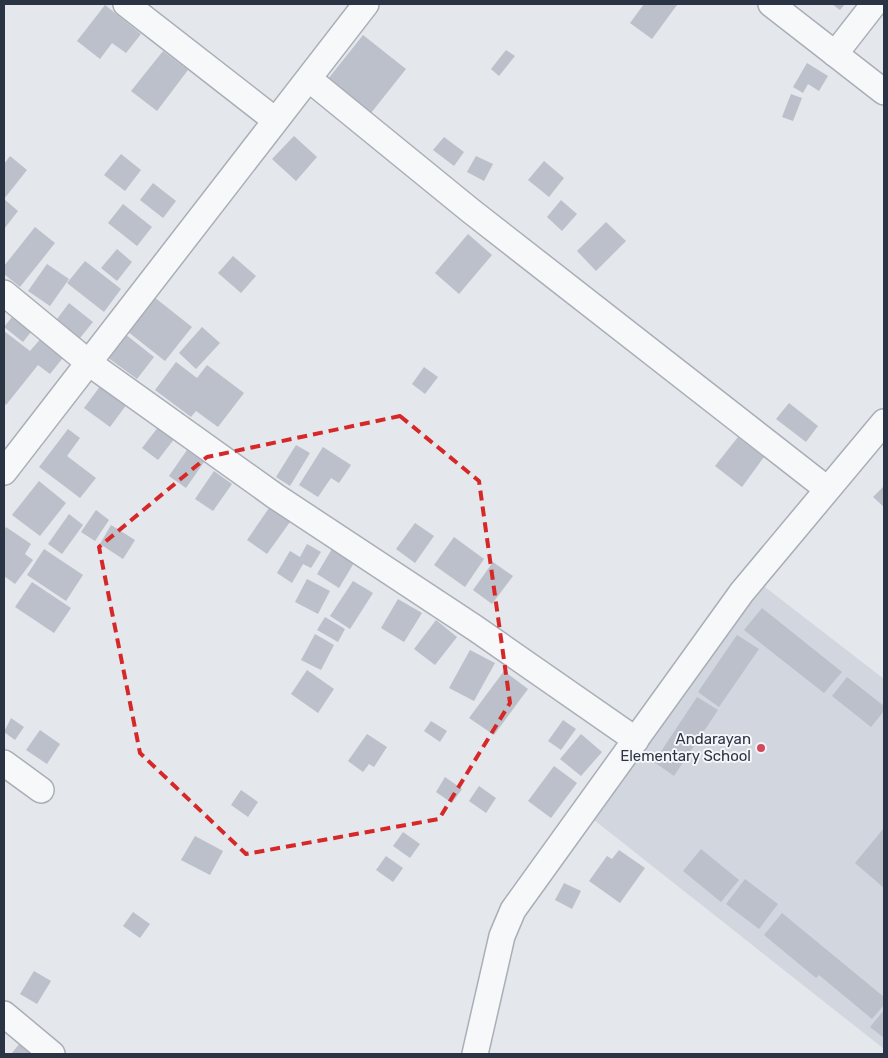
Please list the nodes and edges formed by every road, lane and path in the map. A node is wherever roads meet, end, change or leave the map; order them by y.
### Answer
1 (126, 4) edge
2 (366, 4) edge
3 (771, 4) edge
4 (874, 4) edge
5 (836, 54) junction
6 (309, 79) junction
7 (884, 92) edge
8 (275, 120) junction
9 (4, 293) edge
10 (89, 363) junction
11 (880, 437) edge
12 (4, 472) edge
13 (827, 489) junction
14 (636, 740) junction
15 (4, 763) edge
16 (41, 790) dead end
17 (4, 1014) edge
18 (52, 1054) edge
19 (475, 1054) edge

1 - 8 street
2 - 6 street
3 - 5 street
4 - 5 street
5 - 7 street
6 - 8 street
6 - 13 street
8 - 10 street
9 - 10 street
10 - 12 street
10 - 14 street
11 - 13 street
13 - 14 street
14 - 19 street
15 - 16 street
17 - 18 street

